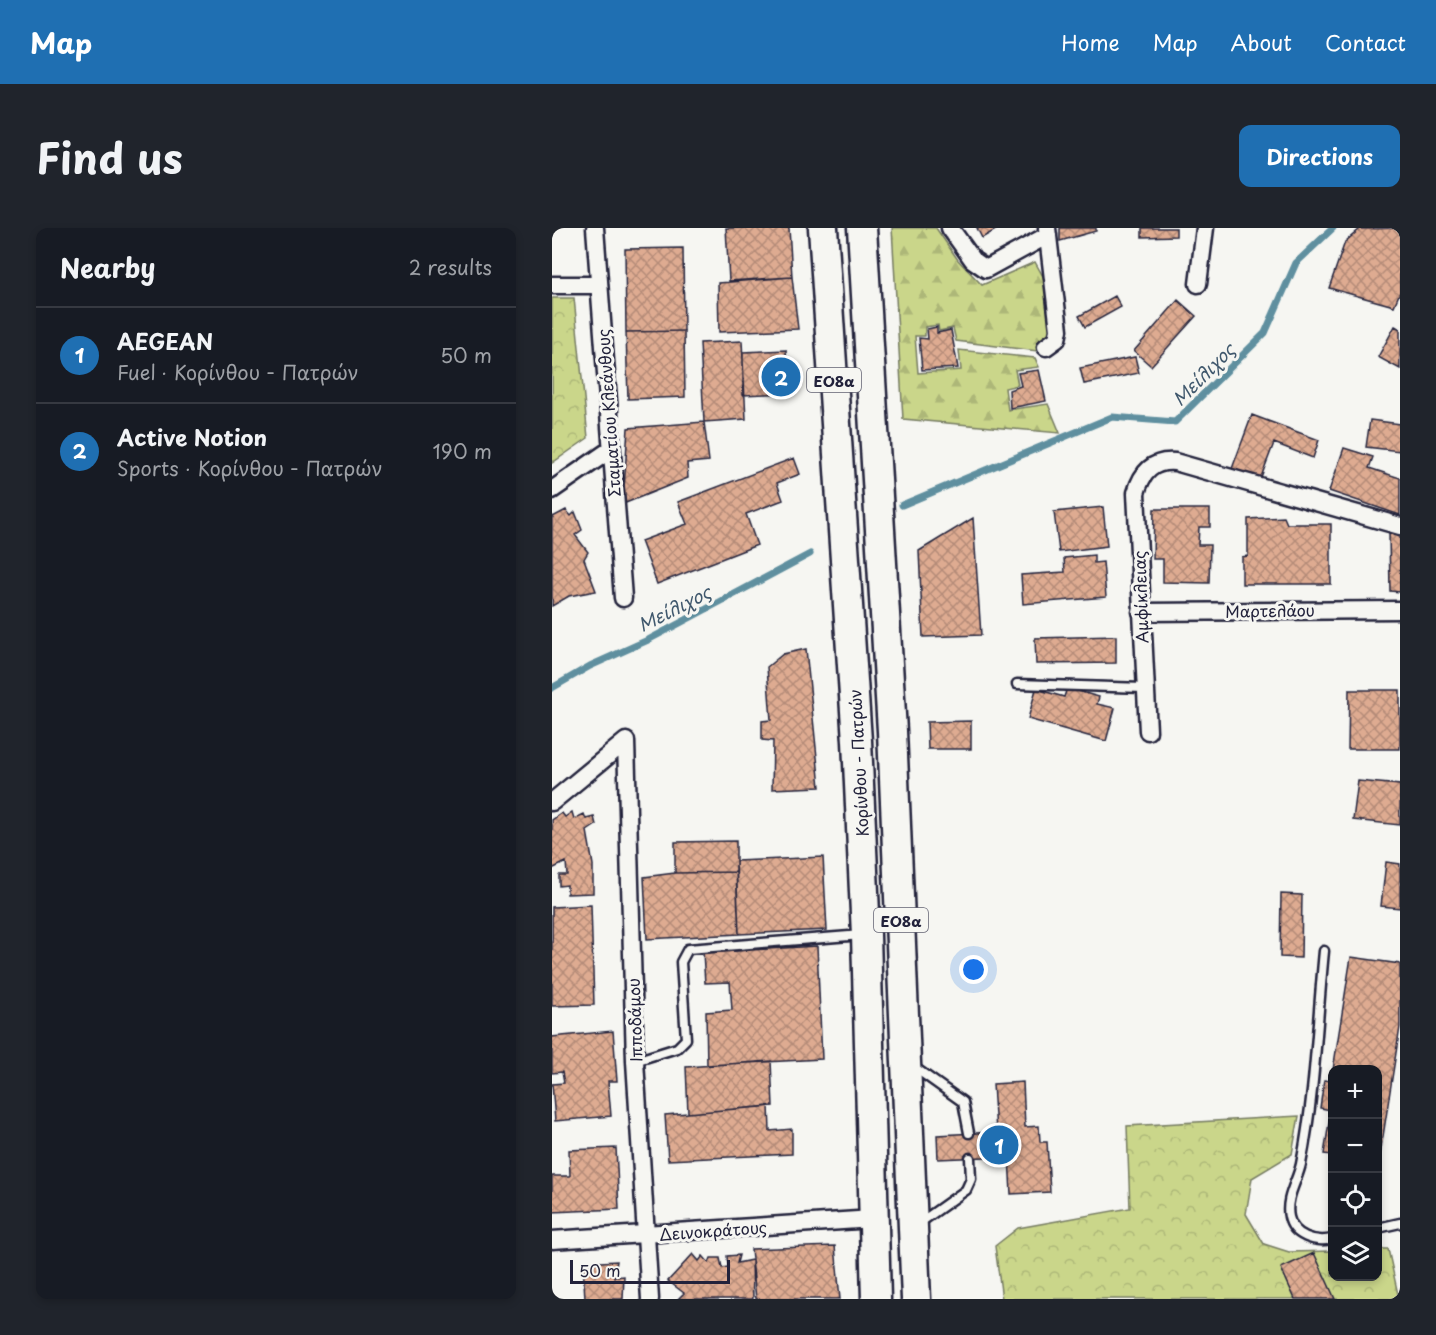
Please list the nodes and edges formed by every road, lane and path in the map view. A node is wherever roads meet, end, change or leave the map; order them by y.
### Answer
1 (595, 228) edge
2 (822, 228) edge
3 (862, 228) edge
4 (950, 228) edge
5 (1205, 228) edge
6 (1048, 231) edge
7 (1198, 284) dead end
8 (552, 285) edge
9 (599, 285) junction
10 (1046, 347) dead end
11 (610, 450) junction
12 (552, 490) edge
13 (1400, 526) edge
14 (623, 598) dead end
15 (1400, 609) edge
16 (1141, 612) junction
17 (1017, 684) dead end
18 (1144, 688) junction
19 (1148, 731) dead end
20 (552, 802) edge
21 (866, 935) junction
22 (1324, 951) dead end
23 (635, 1060) junction
24 (906, 1061) junction
25 (969, 1133) dead end
26 (970, 1158) dead end
27 (873, 1219) junction
28 (1400, 1223) edge
29 (912, 1227) junction
30 (1382, 1227) edge
31 (646, 1234) junction
32 (552, 1240) edge
33 (1328, 1240) edge
34 (650, 1299) edge
35 (876, 1299) edge
36 (916, 1299) edge

1 - 9 street, Σταματίου Κλεάνθους
2 - 21 highway, Κορίνθου - Πατρών / ΕΟ8α
3 - 24 highway, ΕΟ8α
4 - 6 street
5 - 7 street
6 - 10 street
8 - 9 street
9 - 11 street, Σταματίου Κλεάνθους
11 - 12 street
11 - 14 street, Σταματίου Κλεάνθους
13 - 16 street, Αμφίκλειας
15 - 16 street, Μαρτελάου
16 - 18 street, Αμφίκλειας
17 - 18 lane
18 - 19 street, Αμφίκλειας
20 - 23 street, Ιπποδάμου
21 - 23 lane
21 - 27 highway, Κορίνθου - Πατρών / ΕΟ8α
22 - 33 lane
23 - 31 street, Ιπποδάμου
24 - 25 lane
24 - 29 highway, ΕΟ8α
26 - 29 lane
27 - 31 street, Δεινοκράτους
27 - 35 highway, Κορίνθου - Πατρών / ΕΟ8α
28 - 30 lane
29 - 36 highway, ΕΟ8α
31 - 32 street, Δεινοκράτους
31 - 34 street, Ιπποδάμου

